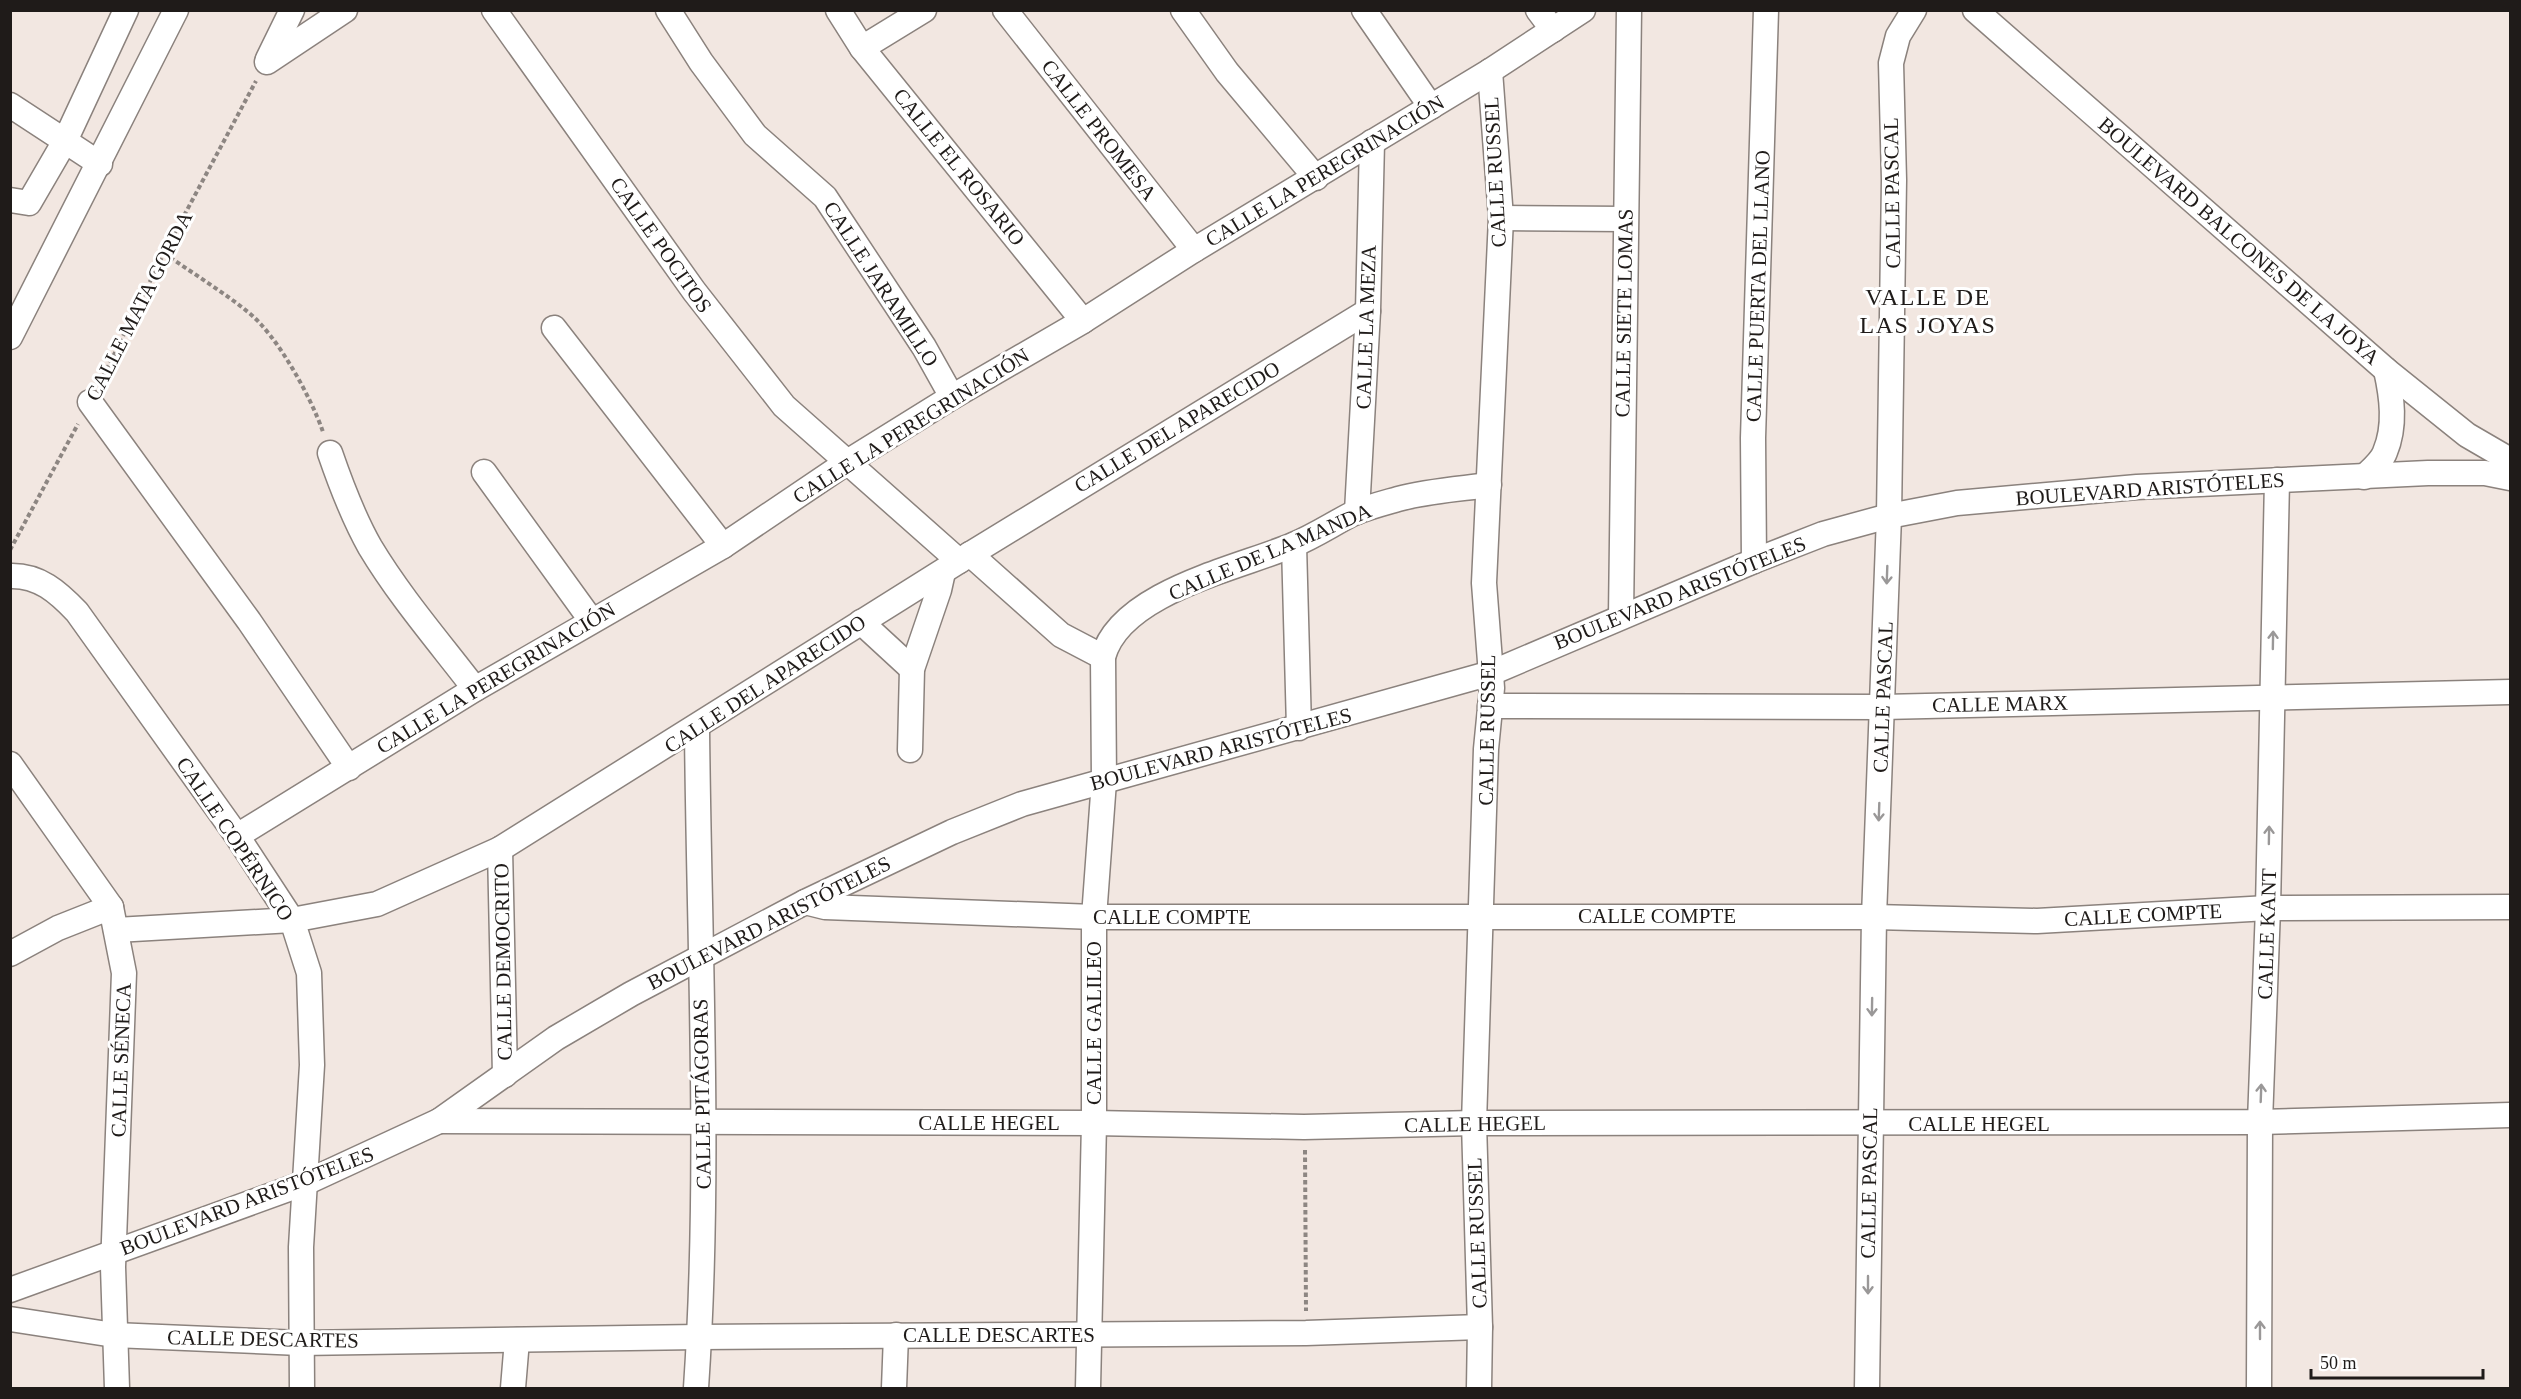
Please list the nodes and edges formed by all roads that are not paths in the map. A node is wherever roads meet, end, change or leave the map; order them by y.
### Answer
1 (126, 10) edge
2 (176, 10) edge
3 (292, 10) edge
4 (345, 10) edge
5 (495, 10) edge
6 (668, 10) edge
7 (838, 10) edge
8 (924, 10) edge
9 (1005, 10) edge
10 (1183, 10) edge
11 (1364, 10) edge
12 (1538, 10) edge
13 (1583, 10) edge
14 (1629, 10) edge
15 (1766, 10) edge
16 (1914, 10) edge
17 (1975, 10) edge
18 (1553, 30) junction
19 (862, 48) junction
20 (1490, 71) junction
21 (10, 105) edge
22 (1431, 106) junction
23 (65, 141) junction
24 (1372, 142) junction
25 (100, 164) junction
26 (1316, 178) junction
27 (10, 200) edge
28 (1501, 218) junction
29 (1625, 219) junction
30 (1194, 250) junction
31 (1368, 311) junction
32 (1083, 321) junction
33 (554, 328) dead end
34 (10, 337) edge
35 (2386, 370) junction
36 (952, 397) junction
37 (90, 402) road end
38 (330, 453) road end
39 (2511, 460) edge
40 (849, 461) junction
41 (484, 472) dead end
42 (2364, 477) junction
43 (2511, 478) edge
44 (2277, 480) junction
45 (1489, 486) junction
46 (1357, 512) junction
47 (1889, 516) junction
48 (1294, 545) junction
49 (723, 546) junction
50 (1754, 561) junction
51 (958, 562) junction
52 (10, 576) edge
53 (1621, 616) junction
54 (591, 620) junction
55 (861, 622) junction
56 (1103, 657) junction
57 (912, 669) junction
58 (1491, 673) junction
59 (475, 689) junction
60 (2511, 692) edge
61 (2272, 699) junction
62 (1490, 706) junction
63 (1883, 707) junction
64 (697, 728) junction
65 (1299, 728) junction
66 (910, 750) dead end
67 (10, 764) edge
68 (349, 768) junction
69 (1104, 781) junction
70 (237, 836) junction
71 (500, 849) junction
72 (805, 902) junction
73 (2511, 907) edge
74 (2268, 908) junction
75 (1481, 915) junction
76 (1094, 917) junction
77 (1874, 917) junction
78 (113, 919) junction
79 (292, 920) junction
80 (10, 954) edge
81 (699, 958) junction
82 (505, 1075) junction
83 (2511, 1115) edge
84 (439, 1121) junction
85 (2260, 1122) junction
86 (705, 1123) junction
87 (1094, 1123) junction
88 (1474, 1123) junction
89 (1869, 1124) junction
90 (305, 1183) junction
91 (113, 1254) junction
92 (10, 1290) edge
93 (10, 1319) edge
94 (1480, 1327) junction
95 (1090, 1334) junction
96 (114, 1335) junction
97 (896, 1335) junction
98 (699, 1337) junction
99 (517, 1340) junction
100 (300, 1343) junction
101 (117, 1389) edge
102 (302, 1389) edge
103 (513, 1389) edge
104 (696, 1389) edge
105 (894, 1389) edge
106 (1088, 1389) edge
107 (1479, 1389) edge
108 (1867, 1389) edge
109 (2259, 1389) edge

1 - 23 street
2 - 25 street
3 - 4 street
5 - 40 street, CALLE POCITOS
6 - 36 street, CALLE JARAMILLO
7 - 19 street, CALLE EL ROSARIO
8 - 19 street
9 - 30 street, CALLE PROMESA
10 - 26 street
11 - 22 street
12 - 18 street
13 - 18 street, CALLE LA PEREGRINACIÓN
14 - 29 street, CALLE SIETE LOMAS
15 - 50 street, CALLE PUERTA DEL LLANO
16 - 47 street, CALLE PASCAL
17 - 35 street, BOULEVARD BALCONES DE LA JOYA
18 - 20 street, CALLE LA PEREGRINACIÓN
19 - 32 street, CALLE EL ROSARIO
20 - 22 street, CALLE LA PEREGRINACIÓN
20 - 28 street, CALLE RUSSEL
21 - 23 street
22 - 24 street, CALLE LA PEREGRINACIÓN
23 - 25 street
23 - 27 street
24 - 26 street, CALLE LA PEREGRINACIÓN
24 - 31 street, CALLE LA MEZA
25 - 34 street
26 - 30 street, CALLE LA PEREGRINACIÓN
28 - 29 street
28 - 45 street, CALLE RUSSEL
29 - 53 street, CALLE SIETE LOMAS
30 - 32 street, CALLE LA PEREGRINACIÓN
31 - 46 street, CALLE LA MEZA
31 - 51 street, CALLE DEL APARECIDO
32 - 36 street, CALLE LA PEREGRINACIÓN
33 - 49 street
35 - 39 street, BOULEVARD BALCONES DE LA JOYA
35 - 42 street
36 - 40 street, CALLE LA PEREGRINACIÓN
37 - 68 street
38 - 59 street
40 - 49 street, CALLE LA PEREGRINACIÓN
40 - 51 street
41 - 54 street
42 - 43 street, BOULEVARD ARISTÓTELES
42 - 44 street, BOULEVARD ARISTÓTELES
44 - 47 street, BOULEVARD ARISTÓTELES
61 -> 44 street, CALLE KANT
45 - 46 street, CALLE DE LA MANDA
45 - 58 street, CALLE RUSSEL
46 - 48 street, CALLE DE LA MANDA
47 - 50 street, BOULEVARD ARISTÓTELES
47 -> 63 street, CALLE PASCAL
48 - 56 street, CALLE DE LA MANDA
48 - 65 street
49 - 54 street, CALLE LA PEREGRINACIÓN
50 - 53 street, BOULEVARD ARISTÓTELES
51 - 55 street, CALLE DEL APARECIDO
51 - 56 street
51 - 57 street
52 - 70 street, CALLE COPÉRNICO
53 - 58 street, BOULEVARD ARISTÓTELES
54 - 59 street, CALLE LA PEREGRINACIÓN
55 - 57 street
55 - 64 street, CALLE DEL APARECIDO
56 - 69 street, CALLE GALILEO
57 - 66 street
58 - 62 street, CALLE RUSSEL
58 - 65 street, BOULEVARD ARISTÓTELES
59 - 68 street, CALLE LA PEREGRINACIÓN
60 - 61 street, CALLE MARX
61 - 63 street, CALLE MARX
74 -> 61 street, CALLE KANT
62 - 63 street, CALLE MARX
62 - 75 street, CALLE RUSSEL
63 -> 77 street, CALLE PASCAL
64 - 71 street, CALLE DEL APARECIDO
64 - 81 street, CALLE PITÁGORAS
65 - 69 street, BOULEVARD ARISTÓTELES
67 - 78 street, CALLE SÉNECA
68 - 70 street, CALLE LA PEREGRINACIÓN
69 - 72 street, BOULEVARD ARISTÓTELES
69 - 76 street, CALLE GALILEO
70 - 79 street, CALLE COPÉRNICO
71 - 79 street, CALLE DEL APARECIDO
71 - 82 street, CALLE DEMOCRITO
72 - 76 street, CALLE COMPTE
72 - 81 street, BOULEVARD ARISTÓTELES
73 - 74 street, CALLE COMPTE
74 - 77 street, CALLE COMPTE
85 -> 74 street, CALLE KANT
75 - 76 street, CALLE COMPTE
75 - 77 street, CALLE COMPTE
75 - 88 street, CALLE RUSSEL
76 - 87 street, CALLE GALILEO
77 -> 89 street, CALLE PASCAL
78 - 79 street, CALLE DEL APARECIDO
78 - 80 street, CALLE DEL APARECIDO
78 - 91 street, CALLE SÉNECA
79 - 90 street, CALLE COPÉRNICO
81 - 82 street, BOULEVARD ARISTÓTELES
81 - 86 street, CALLE PITÁGORAS
82 - 84 street, BOULEVARD ARISTÓTELES
83 - 85 street, CALLE HEGEL
84 - 86 street, CALLE HEGEL
84 - 90 street, BOULEVARD ARISTÓTELES
85 - 89 street, CALLE HEGEL
109 -> 85 street, CALLE KANT
86 - 87 street, CALLE HEGEL
86 - 98 street, CALLE PITÁGORAS
87 - 88 street, CALLE HEGEL
87 - 95 street, CALLE GALILEO
88 - 89 street, CALLE HEGEL
88 - 94 street, CALLE RUSSEL
89 -> 108 street, CALLE PASCAL
90 - 91 street, BOULEVARD ARISTÓTELES
90 - 100 street, CALLE COPÉRNICO
91 - 92 street, BOULEVARD ARISTÓTELES
91 - 96 street, CALLE SÉNECA
93 - 96 street, CALLE DESCARTES
94 - 95 street, CALLE DESCARTES
94 - 107 street, CALLE RUSSEL
95 - 97 street, CALLE DESCARTES
95 - 106 street, CALLE GALILEO
96 - 100 street, CALLE DESCARTES
96 - 101 street, CALLE SÉNECA
97 - 98 street, CALLE DESCARTES
97 - 105 street
98 - 99 street, CALLE DESCARTES
98 - 104 street, CALLE PITÁGORAS
99 - 100 street, CALLE DESCARTES
99 - 103 street
100 - 102 street, CALLE COPÉRNICO

